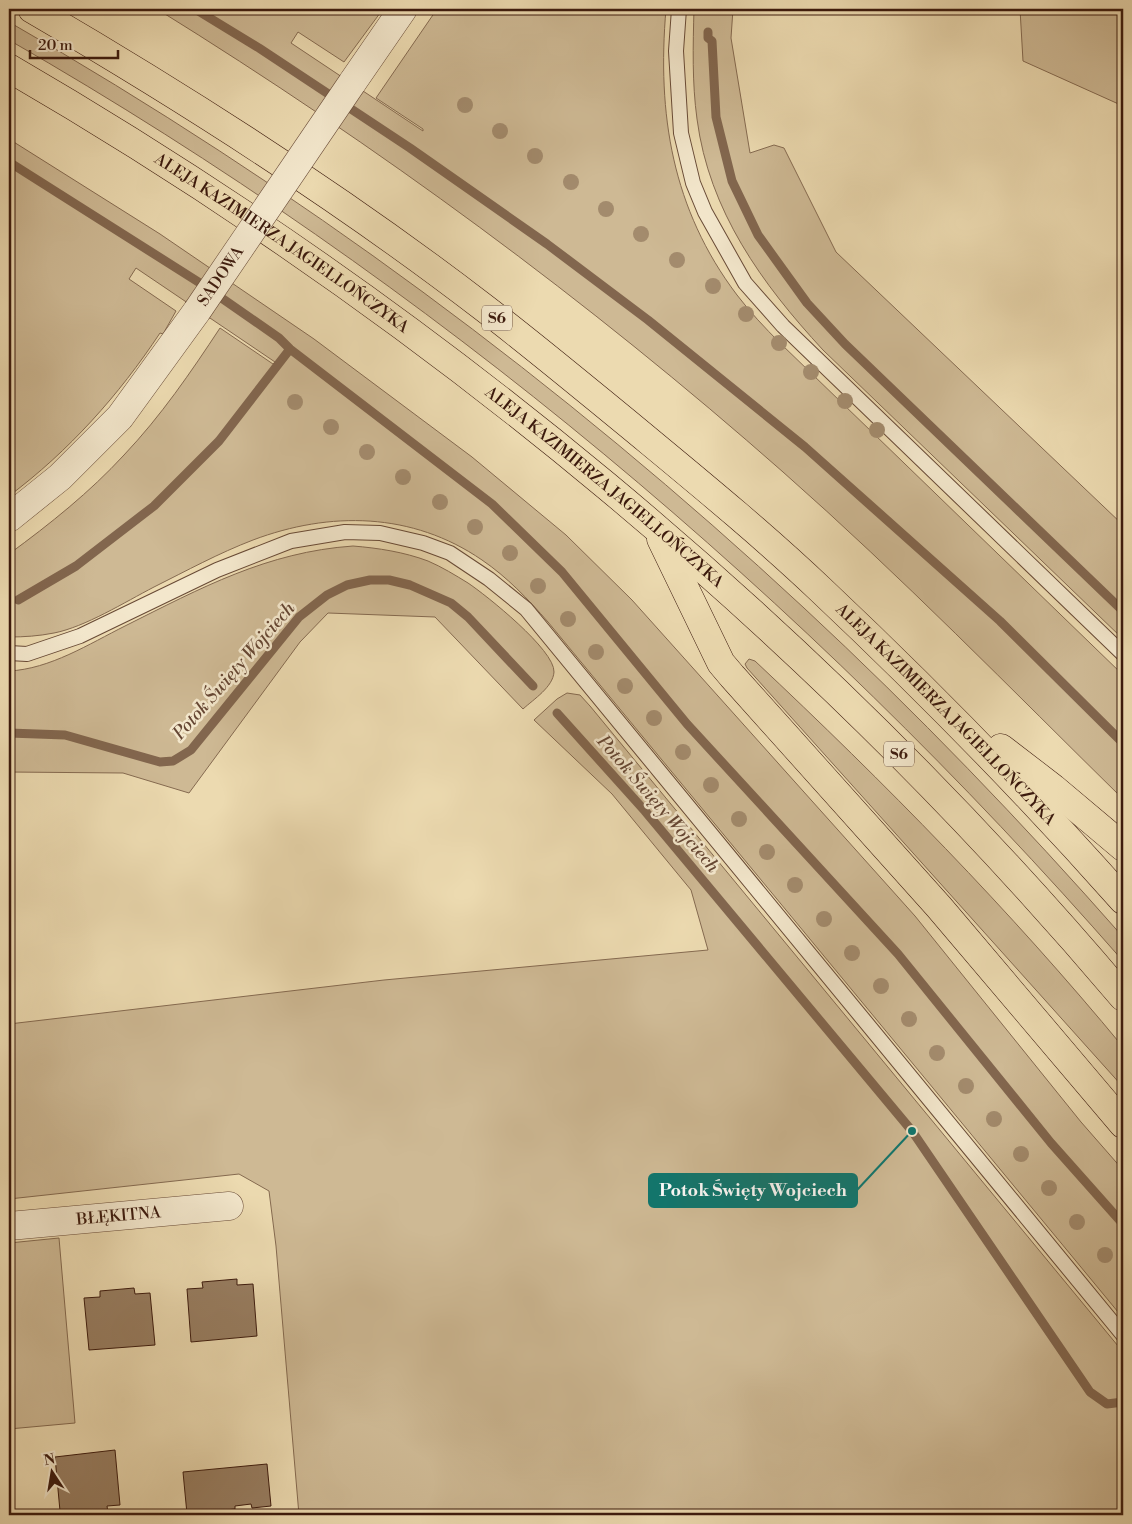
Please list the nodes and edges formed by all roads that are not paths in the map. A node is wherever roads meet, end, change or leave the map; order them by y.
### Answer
1 (32, 9) edge
2 (403, 9) edge
3 (679, 9) edge
4 (9, 68) edge
5 (9, 518) edge
6 (656, 529) junction
7 (9, 653) edge
8 (1123, 654) edge
9 (918, 685) junction
10 (1123, 847) edge
11 (1123, 900) edge
12 (1123, 997) edge
13 (1123, 1124) edge
14 (229, 1206) dead end
15 (9, 1226) edge
16 (1123, 1335) edge

1 - 9 highway, ALEJA KAZIMIERZA JAGIELLOŃCZYKA / S6
2 - 5 street, SADOWA, bridge
3 - 8 lane
4 - 6 highway, ALEJA KAZIMIERZA JAGIELLOŃCZYKA / S6
6 - 12 highway, ALEJA KAZIMIERZA JAGIELLOŃCZYKA / S6
6 - 13 highway
7 - 16 lane
9 - 10 highway
9 - 11 highway, ALEJA KAZIMIERZA JAGIELLOŃCZYKA / S6
14 - 15 street, BŁĘKITNA

